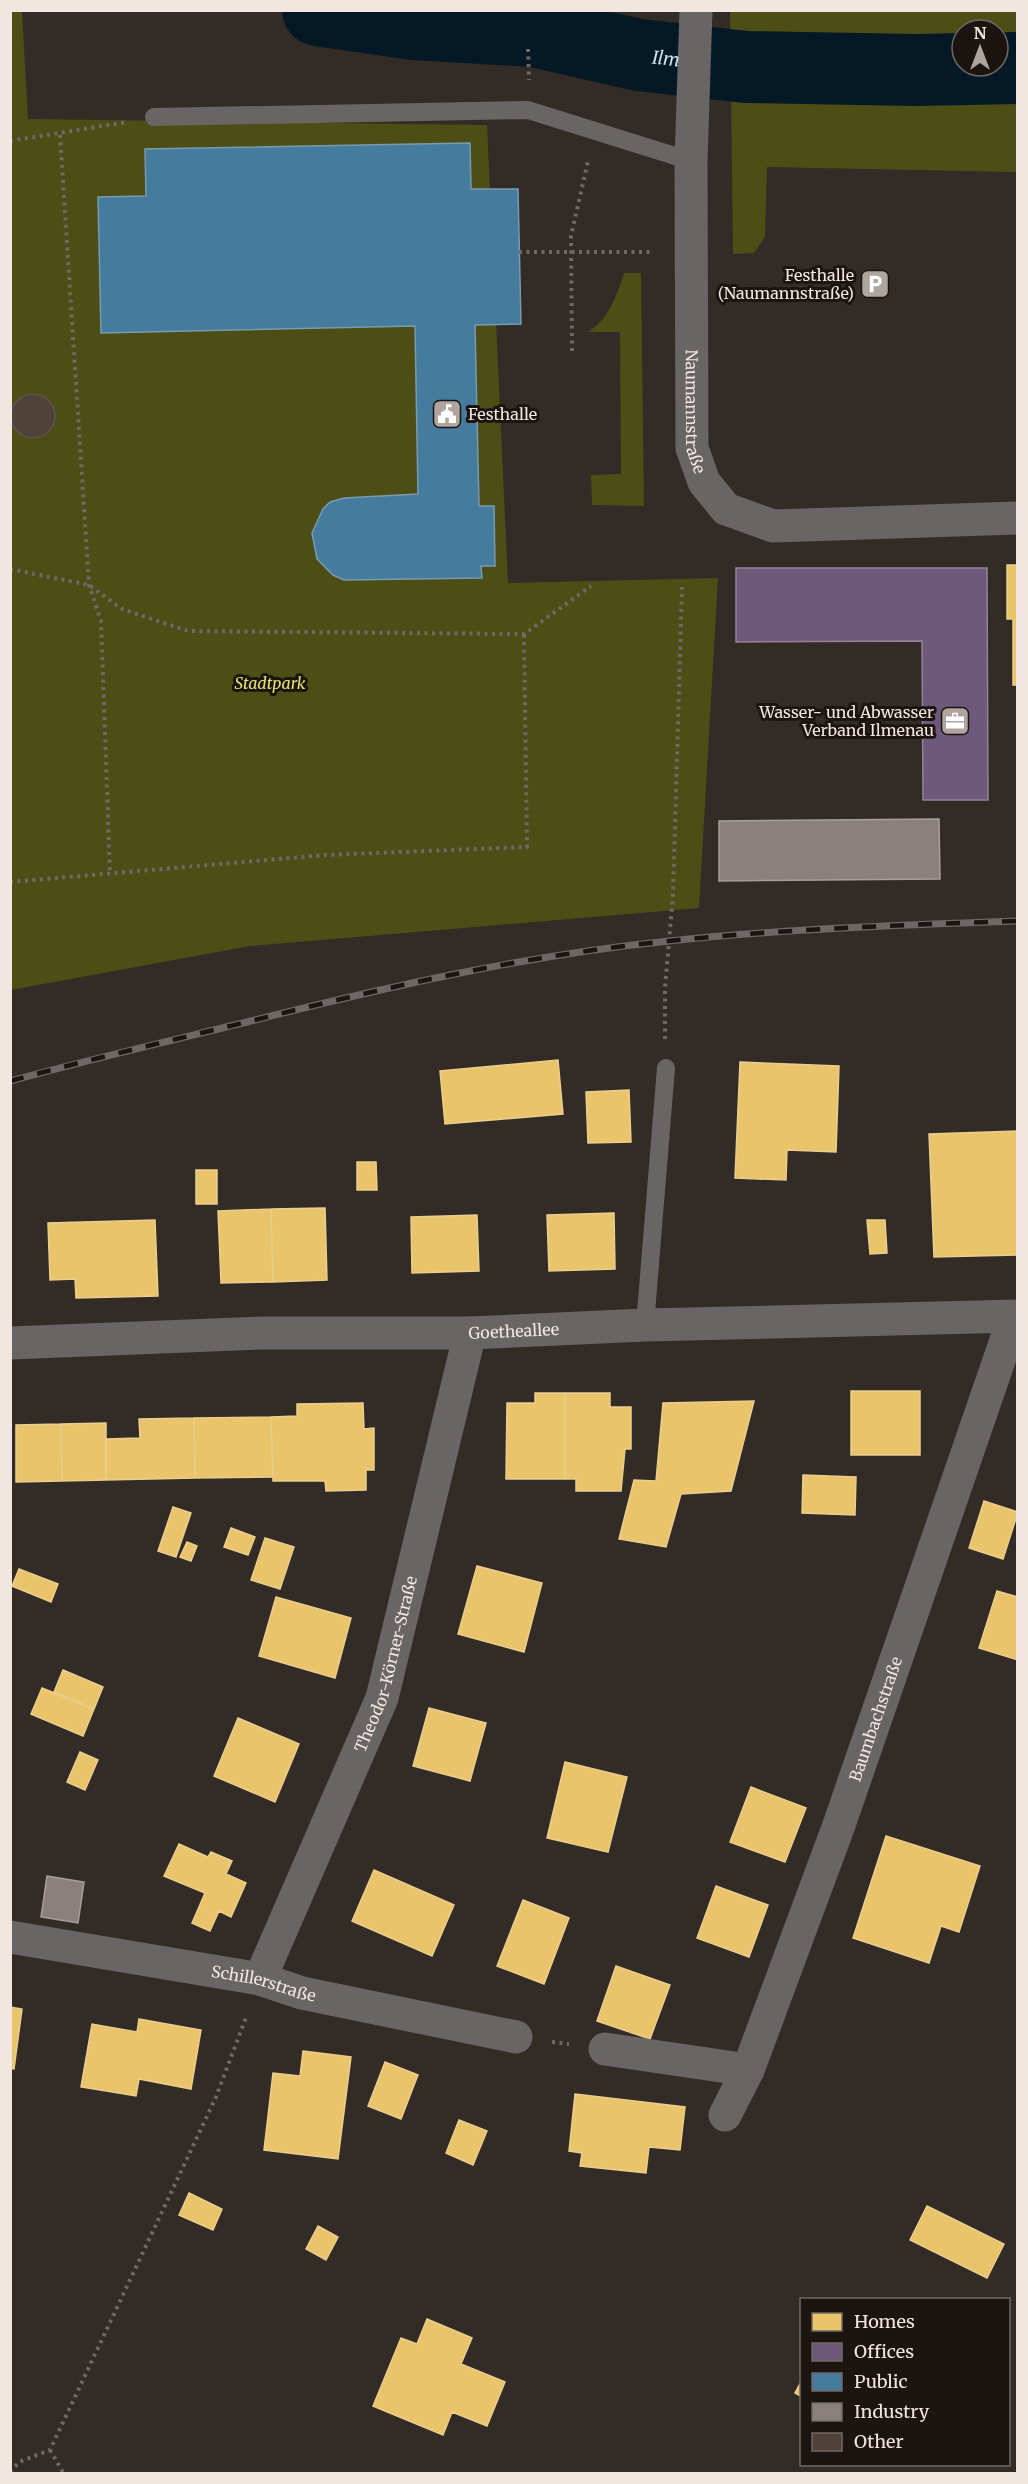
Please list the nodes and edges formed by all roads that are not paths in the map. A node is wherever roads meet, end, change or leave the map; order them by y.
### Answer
1 (696, 10) edge
2 (154, 117) road end
3 (691, 161) junction
4 (1017, 518) edge
5 (666, 1068) road end
6 (1016, 1316) edge
7 (645, 1325) junction
8 (470, 1333) junction
9 (10, 1343) edge
10 (10, 1937) edge
11 (260, 1979) junction
12 (516, 2037) road end
13 (605, 2049) road end
14 (748, 2070) junction
15 (725, 2115) dead end

1 - 3 street, Naumannstraße
2 - 3 lane
3 - 4 street, Naumannstraße
5 - 7 lane
6 - 7 street, Goetheallee
6 - 14 street, Baumbachstraße
7 - 8 street, Goetheallee
8 - 9 street, Goetheallee
8 - 11 street, Theodor-Körner-Straße
10 - 11 street, Schillerstraße
11 - 12 street, Schillerstraße
13 - 14 street
14 - 15 street, Baumbachstraße

